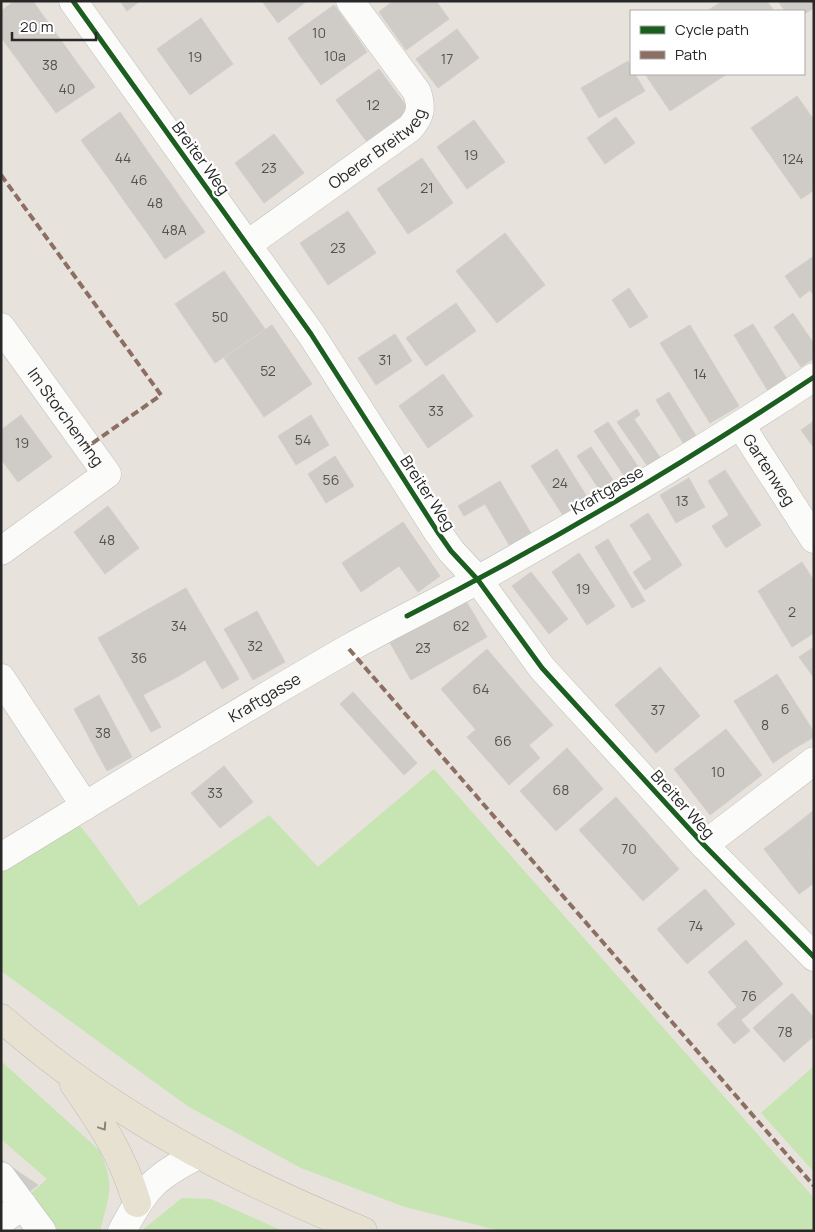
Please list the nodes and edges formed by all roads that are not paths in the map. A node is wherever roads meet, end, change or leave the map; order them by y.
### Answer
1 (73, 1) edge
2 (350, 1) edge
3 (248, 244) junction
4 (1, 327) edge
5 (814, 377) edge
6 (741, 426) junction
7 (814, 539) edge
8 (1, 552) edge
9 (478, 580) junction
10 (1, 678) edge
11 (814, 762) edge
12 (86, 806) junction
13 (704, 845) junction
14 (1, 857) edge
15 (814, 958) edge
16 (1, 1018) edge
17 (66, 1072) junction
18 (198, 1155) junction
19 (1, 1176) edge
20 (137, 1203) junction
21 (13, 1215) edge
22 (42, 1231) edge
23 (122, 1231) edge
24 (363, 1231) edge

1 - 3 street, Breiter Weg
2 - 3 street, Oberer Breitweg
3 - 9 street, Breiter Weg
4 - 8 street, Im Storchenring
5 - 6 street, Kraftgasse
6 - 7 street, Gartenweg
6 - 9 street, Kraftgasse
9 - 12 street, Kraftgasse
9 - 13 street, Breiter Weg
10 - 12 street
11 - 13 street
12 - 14 street, Kraftgasse
13 - 15 street, Breiter Weg
16 - 17 main road
17 - 18 main road
17 -> 20 main road
18 - 20 street
18 - 24 main road
19 - 21 street
20 - 23 street
21 - 22 street

